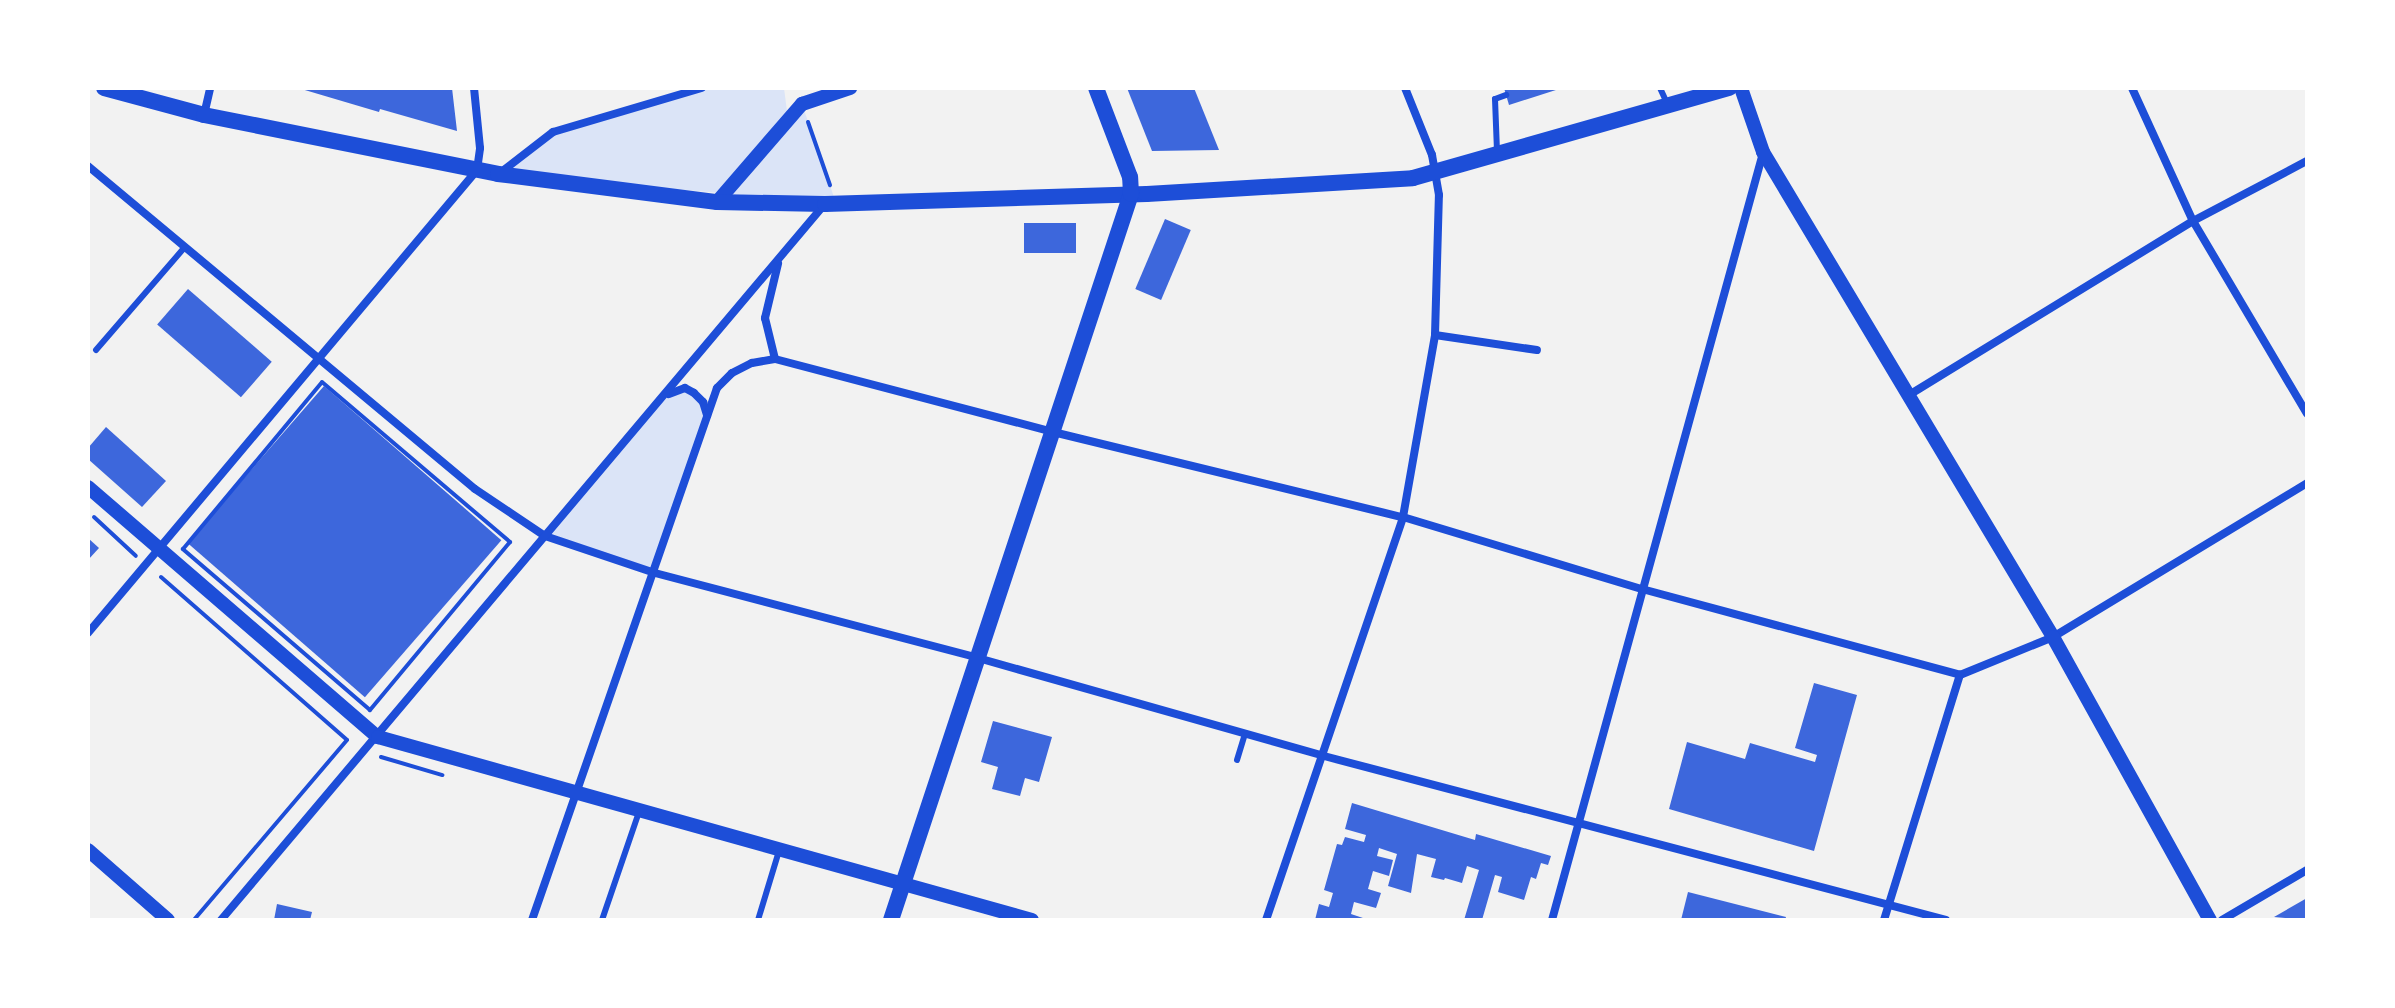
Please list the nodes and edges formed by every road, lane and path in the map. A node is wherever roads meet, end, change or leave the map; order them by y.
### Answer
1 (104, 88) edge
2 (210, 88) edge
3 (474, 88) edge
4 (702, 88) edge
5 (850, 88) edge
6 (1096, 88) edge
7 (1405, 88) edge
8 (1660, 88) edge
9 (1729, 88) edge
10 (1741, 88) edge
11 (2132, 88) edge
12 (1506, 95) dead end
13 (802, 104) junction
14 (1668, 107) junction
15 (204, 115) junction
16 (1763, 152) junction
17 (1497, 155) junction
18 (2307, 161) edge
19 (88, 166) edge
20 (477, 170) junction
21 (498, 174) junction
22 (1436, 174) junction
23 (1131, 194) junction
24 (717, 202) junction
25 (830, 204) junction
26 (2193, 221) junction
27 (184, 248) junction
28 (779, 260) junction
29 (1435, 335) junction
30 (96, 350) dead end
31 (1537, 350) dead end
32 (775, 359) junction
33 (318, 360) junction
34 (1909, 395) junction
35 (660, 402) junction
36 (2307, 414) edge
37 (707, 415) junction
38 (1053, 432) junction
39 (257, 462) joint
40 (2307, 483) edge
41 (88, 487) edge
42 (88, 512) edge
43 (1403, 517) junction
44 (545, 536) junction
45 (159, 550) junction
46 (136, 556) dead end
47 (655, 573) junction
48 (161, 577) dead end
49 (1642, 589) junction
50 (88, 633) edge
51 (2053, 637) junction
52 (978, 658) junction
53 (1960, 675) junction
54 (1245, 734) junction
55 (378, 737) junction
56 (1324, 756) junction
57 (1237, 760) dead end
58 (576, 795) junction
59 (639, 812) junction
60 (1579, 821) junction
61 (88, 850) edge
62 (779, 850) junction
63 (2307, 870) edge
64 (902, 884) junction
65 (1890, 903) junction
66 (168, 920) edge
67 (194, 920) edge
68 (221, 920) edge
69 (532, 920) edge
70 (602, 920) edge
71 (758, 920) edge
72 (891, 920) edge
73 (1032, 920) edge
74 (1266, 920) edge
75 (1552, 920) edge
76 (1884, 920) edge
77 (1946, 920) edge
78 (2210, 920) edge
79 (2222, 920) edge

1 - 15 main road
2 - 15 street
3 - 20 street
4 - 21 street
5 - 13 street
6 - 23 main road
7 - 22 street
8 - 14 lane
9 - 14 main road
10 - 16 street
11 - 26 street
12 - 17 lane
13 - 24 street
13 - 25 path
14 - 17 main road
15 - 20 main road
16 - 34 street
16 - 49 street
17 - 22 main road
18 - 26 street
19 - 27 street
20 - 21 main road
20 - 33 street
21 - 24 main road
22 - 23 main road
22 - 29 street
23 - 25 main road
23 - 38 main road
24 - 25 main road
25 - 28 street
26 - 34 street
26 - 36 street
27 - 30 lane
27 - 33 street
28 - 32 street
28 - 35 street
29 - 31 street
29 - 43 street
32 - 37 street
32 - 38 street
33 - 44 street
33 - 45 street
34 - 51 street
35 - 37 street
35 - 44 street
37 - 47 street
38 - 43 street
38 - 52 main road
39 - 39 path
40 - 51 street
41 - 45 street
42 - 46 path
43 - 49 street
43 - 56 street
44 - 47 street
44 - 55 street
45 - 50 street
45 - 55 street
47 - 52 street
47 - 58 street
48 - 67 path
49 - 53 street
49 - 60 street
51 - 53 street
51 - 78 street
52 - 54 street
52 - 64 main road
53 - 65 street
54 - 56 street
54 - 57 lane
55 - 58 street
55 - 68 street
56 - 60 street
56 - 74 street
58 - 59 street
58 - 69 street
59 - 62 street
59 - 70 lane
60 - 65 street
60 - 75 street
61 - 66 street
62 - 64 street
62 - 71 lane
63 - 79 street
64 - 72 main road
64 - 73 street
65 - 76 street
65 - 77 street

